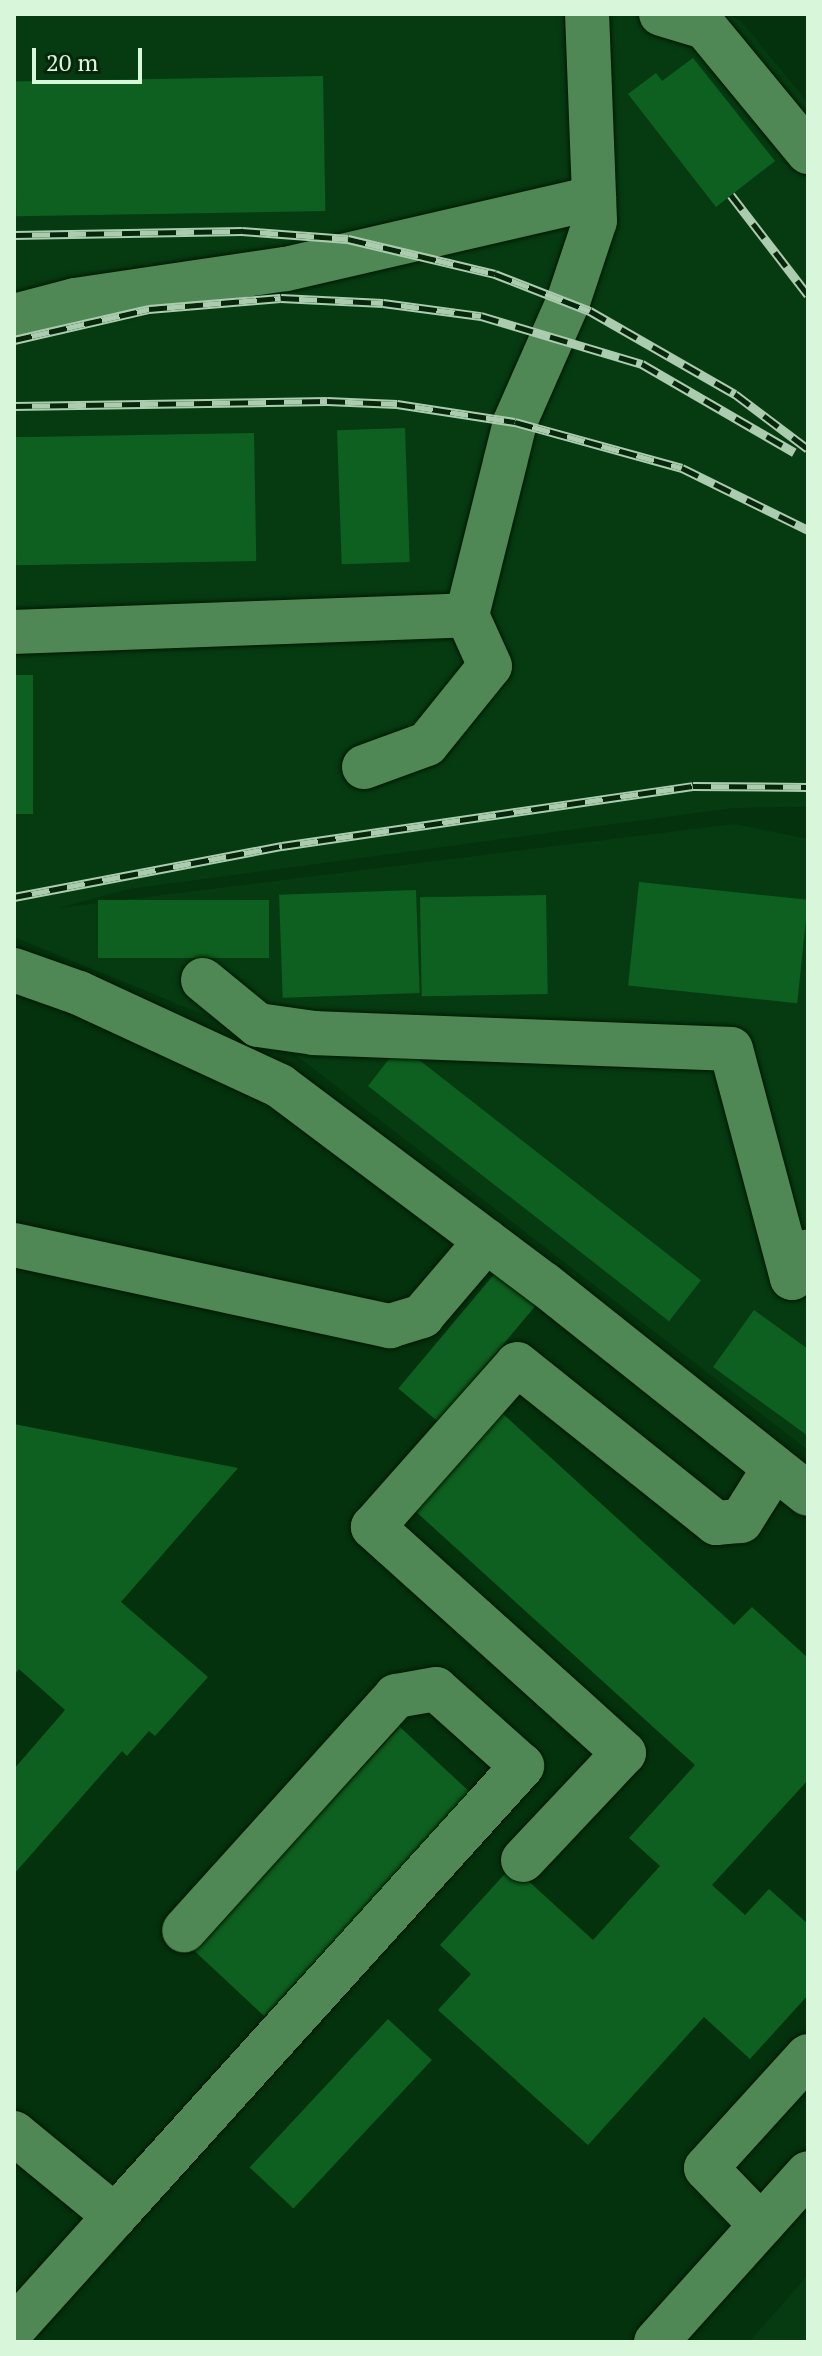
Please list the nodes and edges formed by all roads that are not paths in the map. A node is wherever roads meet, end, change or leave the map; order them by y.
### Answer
1 (587, 14) edge
2 (661, 14) edge
3 (808, 152) edge
4 (594, 198) junction
5 (14, 316) edge
6 (467, 615) junction
7 (14, 632) edge
8 (364, 767) dead end
9 (14, 970) edge
10 (203, 980) dead end
11 (486, 1241) junction
12 (14, 1245) edge
13 (803, 1273) edge
14 (791, 1482) edge
15 (523, 1860) dead end
16 (184, 1931) dead end
17 (808, 2056) edge
18 (14, 2133) edge
19 (808, 2173) edge
20 (115, 2216) junction
21 (761, 2225) junction
22 (14, 2328) edge
23 (656, 2342) edge

1 - 4 street
2 - 3 street
4 - 5 street
4 - 6 street
6 - 7 street
6 - 8 street
9 - 11 street
10 - 13 street
11 - 12 street
11 - 14 street
14 - 15 street
16 - 20 street
17 - 21 street
18 - 20 street
19 - 21 street
20 - 22 street
21 - 23 street

